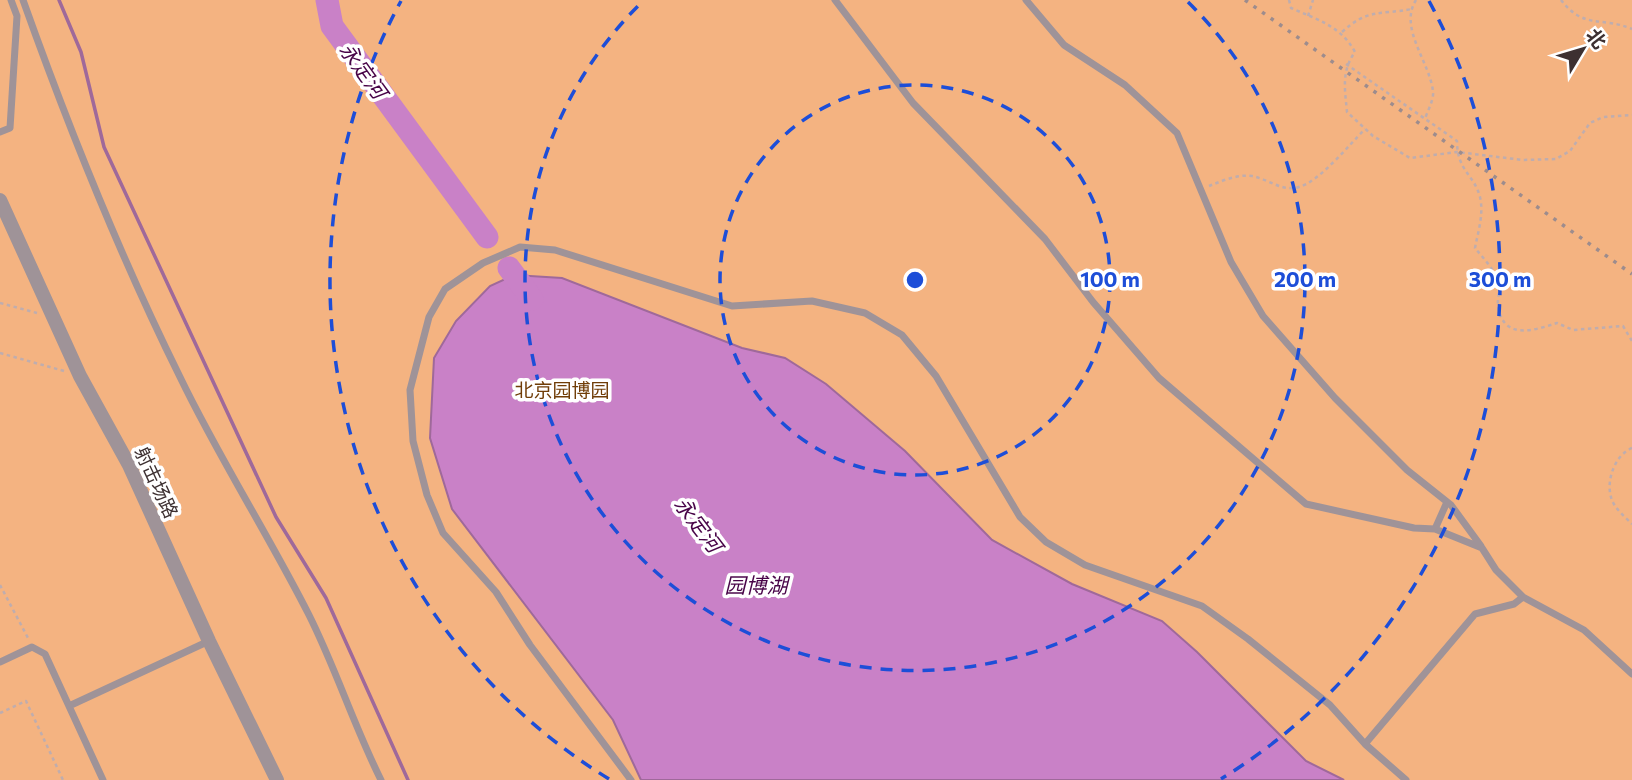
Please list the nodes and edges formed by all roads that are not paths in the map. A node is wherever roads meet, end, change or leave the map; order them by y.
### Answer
1 (10, 0) edge
2 (835, 0) edge
3 (1026, 0) edge
4 (24, 3) edge
5 (17, 16) junction
6 (0, 132) edge
7 (0, 200) edge
8 (1447, 502) junction
9 (1435, 529) junction
10 (1482, 548) junction
11 (1524, 597) junction
12 (209, 641) junction
13 (0, 662) edge
14 (1632, 674) edge
15 (69, 706) junction
16 (1365, 744) junction
17 (103, 780) edge
18 (277, 780) edge
19 (381, 780) edge
20 (631, 780) edge
21 (1406, 780) edge

1 - 5 lane
2 - 9 lane
3 - 8 lane
4 - 5 lane
4 - 19 lane
5 - 6 lane
7 - 12 street, 射击场路
8 - 9 lane
8 - 10 lane
9 - 10 lane
10 - 11 lane
11 - 14 lane
11 - 16 lane
12 - 15 lane
12 - 18 street, 射击场路
13 - 15 lane
15 - 17 lane
16 - 20 lane
16 - 21 lane

